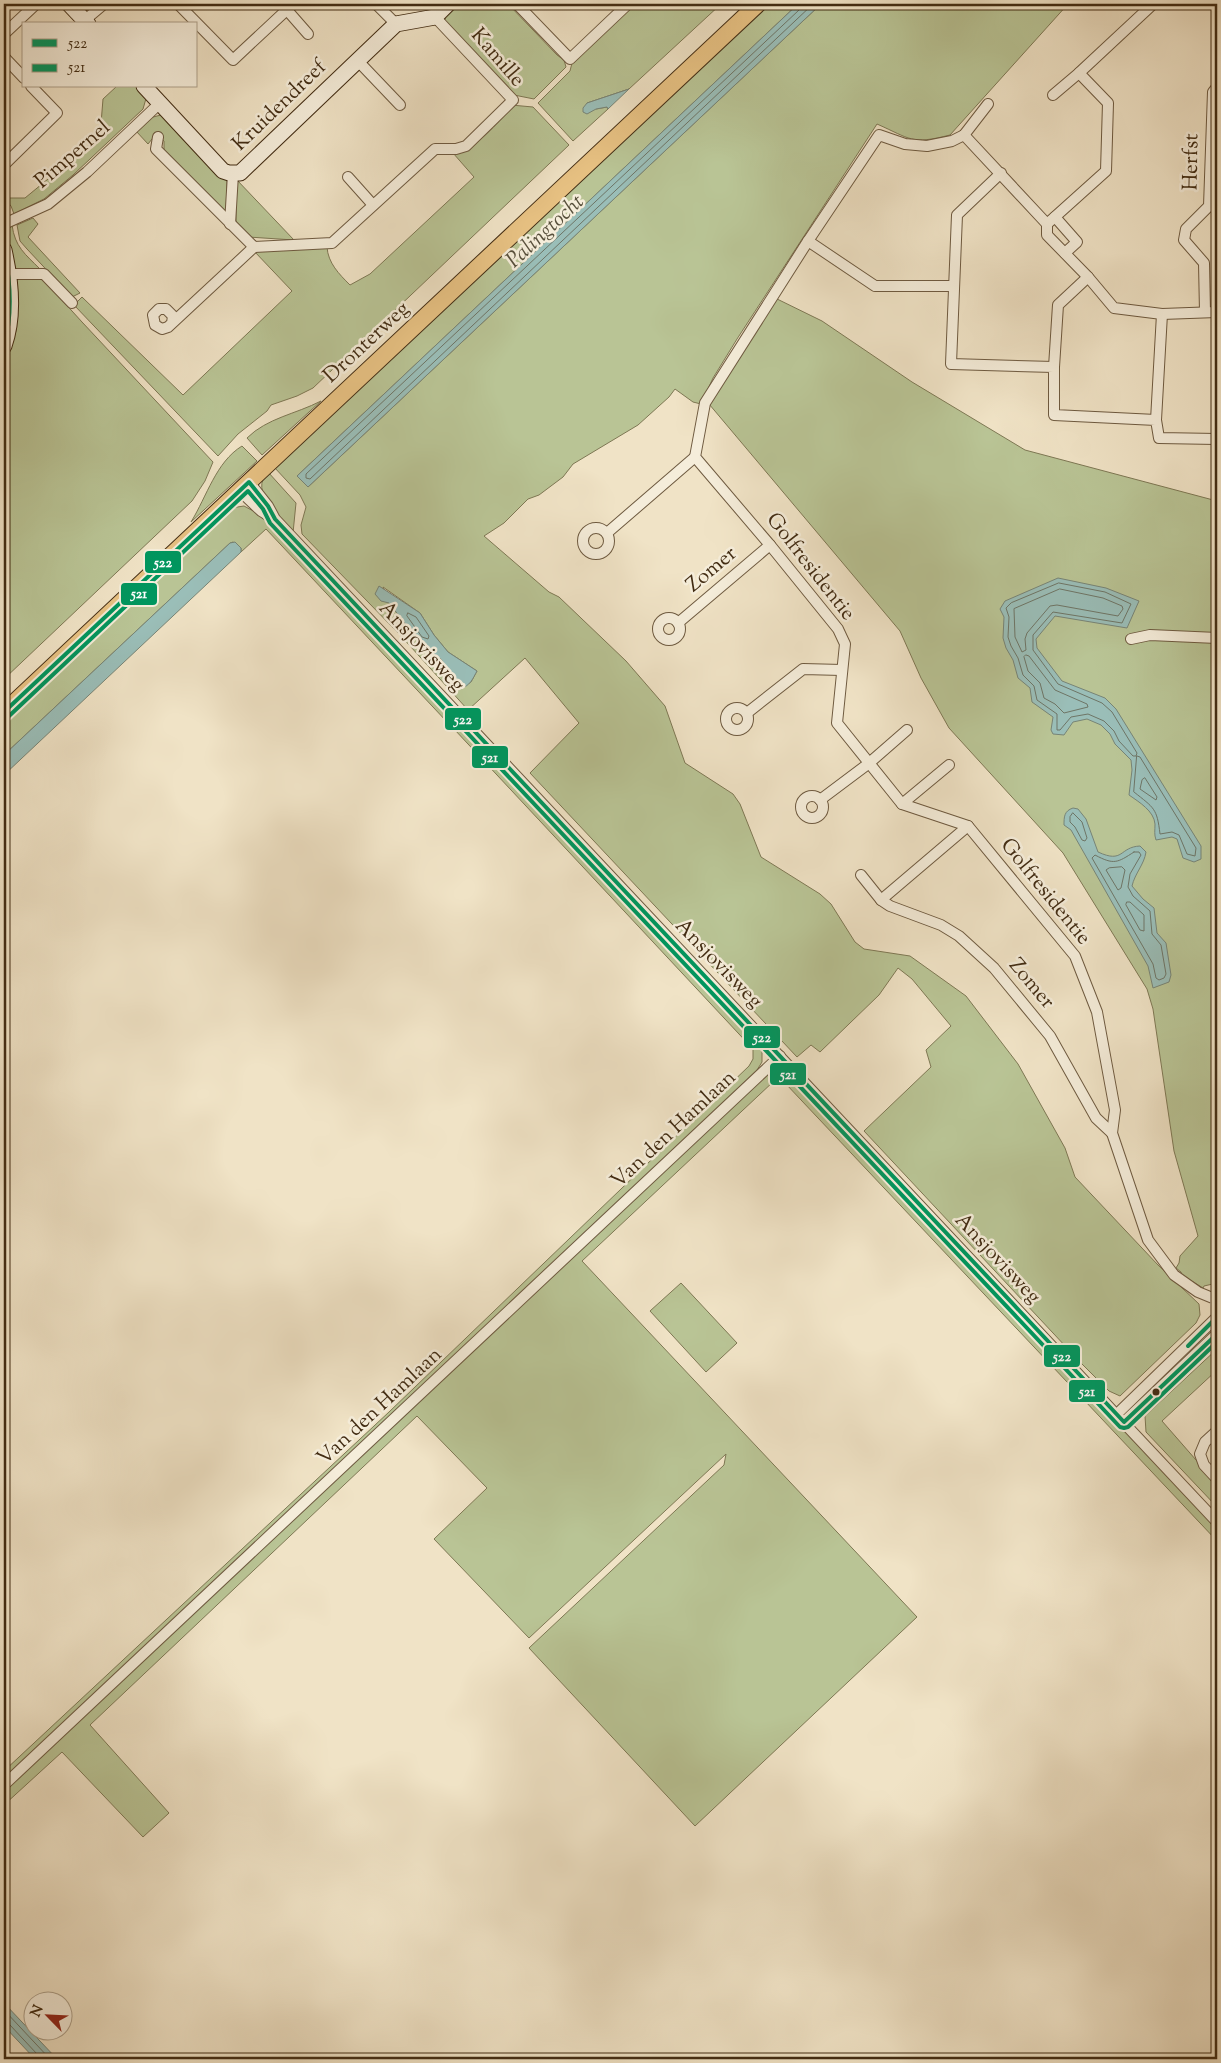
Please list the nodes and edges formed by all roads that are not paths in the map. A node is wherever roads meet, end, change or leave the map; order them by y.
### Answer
1 (36, 4) edge
2 (69, 4) edge
3 (104, 4) edge
4 (178, 4) edge
5 (376, 4) edge
6 (448, 4) edge
7 (517, 4) edge
8 (628, 4) edge
9 (758, 4) edge
10 (1153, 4) edge
11 (290, 7) edge
12 (435, 17) junction
13 (86, 22) edge
14 (196, 22) edge
15 (198, 24) edge
16 (396, 24) junction
17 (4, 34) edge
18 (308, 34) dead end
19 (358, 61) junction
20 (5, 62) edge
21 (1079, 73) junction
22 (22, 76) edge
23 (1217, 87) edge
24 (33, 88) edge
25 (146, 88) edge
26 (1053, 95) dead end
27 (160, 103) junction
28 (988, 104) dead end
29 (400, 105) dead end
30 (964, 135) junction
31 (158, 137) dead end
32 (4, 165) edge
33 (1001, 173) junction
34 (233, 174) junction
35 (348, 177) dead end
36 (373, 205) junction
37 (1051, 221) junction
38 (4, 224) edge
39 (230, 224) junction
40 (808, 242) junction
41 (254, 247) junction
42 (4, 250) edge
43 (1065, 254) junction
44 (10, 274) junction
45 (1088, 277) junction
46 (954, 286) junction
47 (72, 303) dead end
48 (1205, 312) junction
49 (1217, 312) edge
50 (1162, 314) junction
51 (172, 323) dead end
52 (4, 346) edge
53 (1054, 367) junction
54 (1156, 420) junction
55 (1217, 439) edge
56 (695, 457) junction
57 (244, 487) junction
58 (607, 533) dead end
59 (770, 545) junction
60 (678, 623) dead end
61 (1217, 638) edge
62 (1131, 639) dead end
63 (842, 670) junction
64 (4, 712) edge
65 (747, 713) dead end
66 (907, 730) dead end
67 (868, 764) junction
68 (949, 765) dead end
69 (820, 800) dead end
70 (902, 804) junction
71 (968, 826) junction
72 (861, 875) dead end
73 (881, 900) junction
74 (780, 1056) junction
75 (1112, 1133) junction
76 (1216, 1296) edge
77 (1217, 1318) edge
78 (1217, 1334) edge
79 (1117, 1414) junction
80 (1124, 1422) junction
81 (1217, 1431) edge
82 (1217, 1479) edge
83 (1217, 1522) edge
84 (4, 1785) edge

1 - 17 street
2 - 13 street
3 - 13 street
4 - 14 street
5 - 16 street
6 - 12 street
7 - 8 street
9 - 57 main road, Dronterweg
10 - 21 street
11 - 15 street
11 - 18 street
12 - 16 street
12 - 36 street, Kamille
16 - 19 street, Kruidendreef
19 - 29 street, Kruidendreef
19 - 34 street, Kruidendreef
20 - 22 street
21 - 26 street
21 - 37 street
23 - 48 street, Herfst
24 - 32 street
25 - 27 street, Kruidendreef
27 - 34 street, Kruidendreef
27 - 38 street, Pimpernel
28 - 30 street
30 - 33 street
30 - 40 street
31 - 39 street
33 - 37 street
33 - 46 street
34 - 39 street
35 - 36 street
36 - 41 street, Kamille
37 - 43 street
37 - 43 street
39 - 41 street
40 - 46 street
40 - 56 street
41 - 51 street
42 - 44 street
43 - 45 street
44 - 47 street
44 - 52 street
45 - 50 street
45 - 53 street
46 - 53 street
48 - 49 street
48 - 50 street
50 - 54 street
53 - 54 street
54 - 55 street
56 - 58 street
56 - 59 street, Golfresidentie
57 - 64 main road, Dronterweg
57 - 74 street, Ansjovisweg
59 - 60 street, Zomer
59 - 63 street, Golfresidentie
61 - 62 street
63 - 65 street
63 - 67 street, Golfresidentie
66 - 67 street
67 - 69 street
67 - 70 street, Golfresidentie
68 - 70 street
70 - 71 street
71 - 73 street
71 - 75 street, Golfresidentie
72 - 73 street, Zomer
73 - 75 street, Zomer
74 - 79 street, Ansjovisweg
74 - 84 street, Van den Hamlaan
75 - 76 street, Golfresidentie
76 - 77 street
77 - 79 street
78 - 80 street
79 - 80 street, Ansjovisweg
80 - 83 street, Ansjovisweg
81 - 82 street

